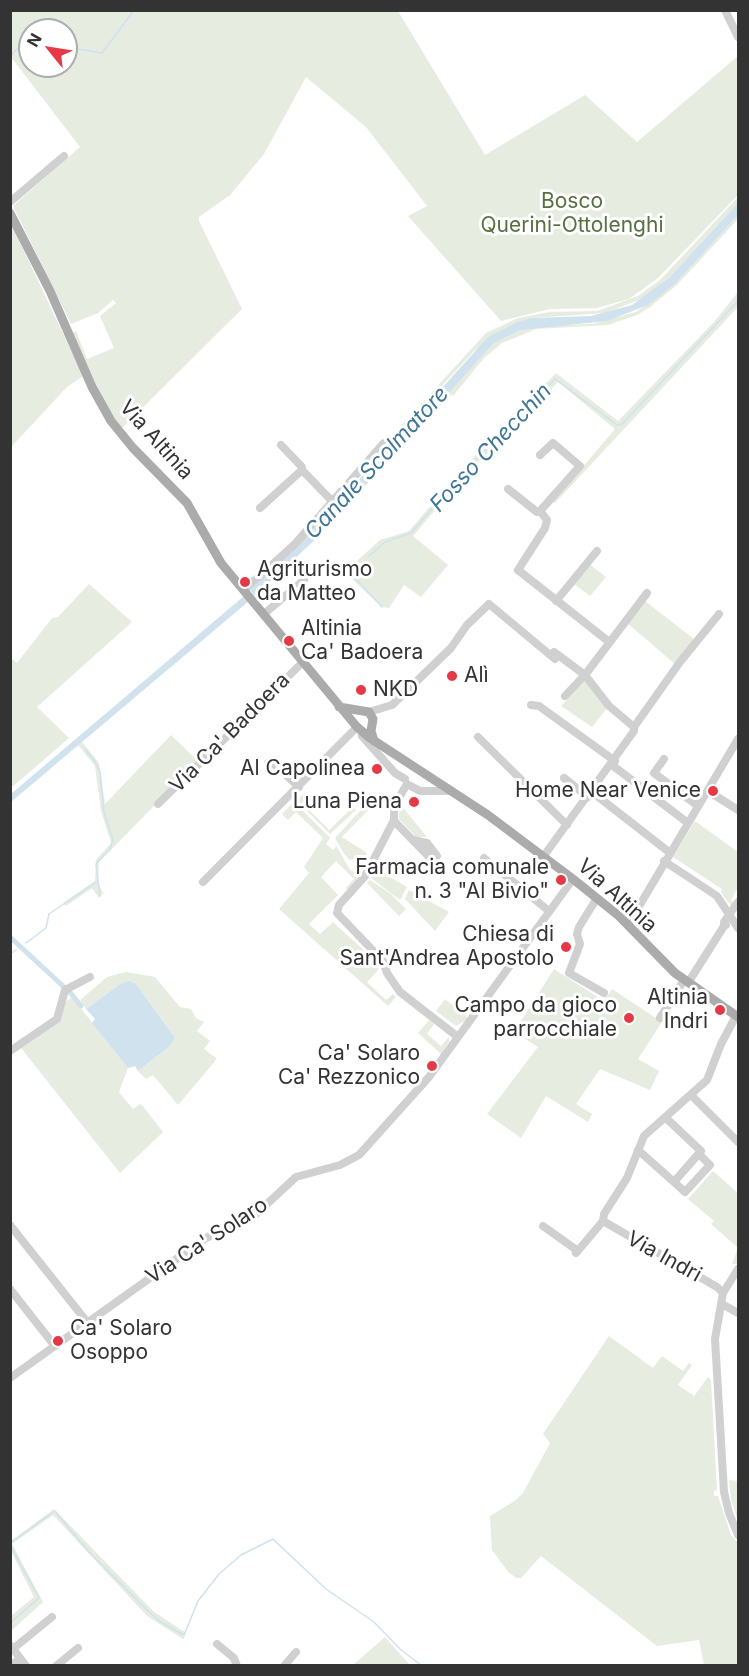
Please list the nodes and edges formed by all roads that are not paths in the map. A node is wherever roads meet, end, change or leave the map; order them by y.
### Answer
1 (726, 10) edge
2 (738, 37) edge
3 (64, 156) dead end
4 (10, 202) edge
5 (10, 213) edge
6 (384, 443) dead end
7 (281, 445) dead end
8 (540, 455) dead end
9 (302, 470) junction
10 (508, 489) dead end
11 (332, 501) junction
12 (260, 508) dead end
13 (540, 511) junction
14 (597, 551) dead end
15 (304, 580) dead end
16 (647, 593) dead end
17 (247, 594) junction
18 (556, 601) junction
19 (264, 614) junction
20 (720, 614) dead end
21 (608, 641) junction
22 (303, 662) junction
23 (585, 675) junction
24 (565, 696) dead end
25 (531, 705) dead end
26 (339, 707) junction
27 (384, 709) junction
28 (358, 711) junction
29 (369, 712) junction
30 (372, 723) junction
31 (634, 727) junction
32 (359, 729) junction
33 (478, 737) dead end
34 (738, 739) edge
35 (375, 744) junction
36 (664, 759) dead end
37 (268, 763) dead end
38 (614, 763) junction
39 (413, 767) junction
40 (564, 778) dead end
41 (406, 781) junction
42 (299, 787) junction
43 (452, 791) junction
44 (708, 791) junction
45 (590, 794) junction
46 (158, 804) dead end
47 (698, 806) junction
48 (738, 810) edge
49 (394, 820) junction
50 (688, 823) junction
51 (567, 825) junction
52 (413, 840) dead end
53 (669, 852) junction
54 (543, 857) junction
55 (484, 858) dead end
56 (664, 861) junction
57 (573, 879) junction
58 (204, 882) dead end
59 (597, 898) junction
60 (738, 902) edge
61 (549, 911) junction
62 (730, 914) junction
63 (737, 925) edge
64 (628, 926) junction
65 (724, 926) junction
66 (90, 976) dead end
67 (686, 982) junction
68 (604, 993) dead end
69 (737, 1017) edge
70 (660, 1018) dead end
71 (458, 1037) junction
72 (10, 1051) edge
73 (692, 1096) junction
74 (666, 1118) junction
75 (738, 1142) edge
76 (638, 1150) junction
77 (699, 1154) junction
78 (674, 1182) junction
79 (603, 1221) junction
80 (10, 1225) edge
81 (543, 1226) dead end
82 (738, 1269) edge
83 (10, 1289) edge
84 (723, 1293) junction
85 (722, 1304) junction
86 (738, 1313) edge
87 (87, 1322) junction
88 (54, 1345) junction
89 (10, 1377) edge
90 (738, 1535) edge
91 (52, 1617) dead end
92 (217, 1644) dead end
93 (12, 1646) edge
94 (78, 1648) dead end
95 (296, 1652) dead end
96 (21, 1658) junction
97 (10, 1665) edge
98 (26, 1665) edge
99 (56, 1665) edge
100 (237, 1665) edge
101 (284, 1665) edge

1 - 2 street
3 - 4 street
5 - 17 main road, Via Altinia
6 - 11 street
7 - 9 street
8 - 13 street
9 - 11 street
9 - 12 street
10 - 13 street
11 - 17 street
13 - 18 street
14 - 18 street
15 - 19 street
16 - 21 street
17 - 19 main road, Via Altinia
18 - 21 street
19 - 22 main road, Via Altinia
20 - 31 street
21 - 23 street
22 - 26 main road, Via Altinia
22 - 46 street, Via Ca' Badoera
23 - 24 street
23 - 27 street
23 - 31 street
25 - 38 street
26 - 28 main road
26 - 32 main road, Via Altinia
27 - 29 street
27 - 30 street
28 - 29 main road
28 - 32 main road
29 - 30 main road
30 - 32 main road
30 - 35 main road
31 - 38 street
32 - 35 main road, Via Altinia
32 - 42 street
33 - 51 street
34 - 44 street
35 - 39 main road, Via Altinia
35 - 41 street
36 - 47 street
37 - 42 street
38 - 45 street
38 - 50 street
39 - 41 street
39 - 43 main road, Via Altinia
40 - 45 street
41 - 43 street
41 - 49 street
42 - 58 street
43 - 54 main road, Via Altinia
44 - 47 street
44 - 48 street
45 - 51 street
45 - 53 street
47 - 50 street
49 - 52 street
49 - 71 street
50 - 53 street
51 - 54 street
53 - 56 street
54 - 57 main road, Via Altinia
55 - 61 street
56 - 62 street
56 - 64 street
57 - 59 main road, Via Altinia
57 - 61 street, Via Ca' Solaro
59 - 64 main road, Via Altinia
59 - 68 street
60 - 62 street
61 - 71 street, Via Ca' Solaro
62 - 63 street
62 - 65 street
63 - 65 street
64 - 67 main road, Via Altinia
65 - 67 street
66 - 72 street
67 - 69 main road, Via Altinia
67 - 70 street
69 - 73 street, Via Indri
71 - 87 street, Via Ca' Solaro
73 - 74 street, Via Indri
73 - 75 street
74 - 76 street, Via Indri
74 - 77 street
76 - 78 street
76 - 79 street, Via Indri
77 - 78 street
77 - 78 street
79 - 81 street, Via Indri
79 - 84 street, Via Indri
80 - 87 street
82 - 84 street
83 - 88 street
84 - 85 street
85 - 86 street
85 - 90 street
87 - 88 street, Via Ca' Solaro
88 - 89 street, Via Ca' Solaro
91 - 93 street
92 - 100 street
93 - 96 street
94 - 99 street
95 - 101 street
96 - 97 street
96 - 98 street

